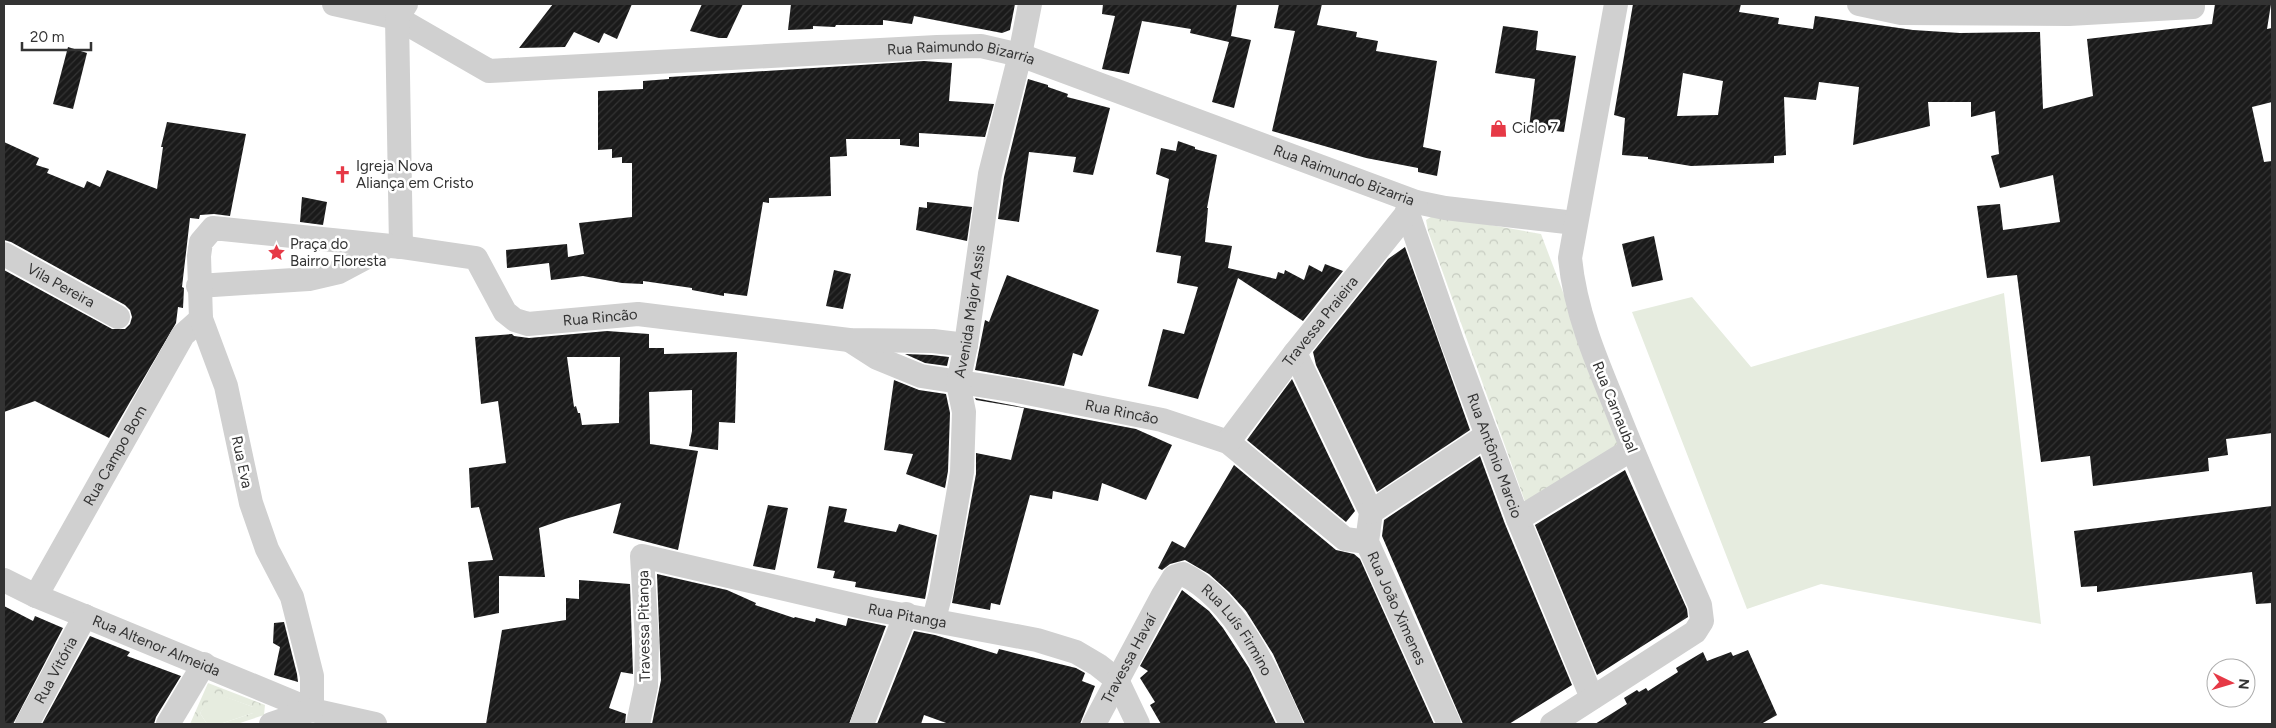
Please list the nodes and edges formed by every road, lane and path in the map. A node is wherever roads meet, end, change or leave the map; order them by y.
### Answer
1 (334, 4) edge
2 (1030, 4) edge
3 (1616, 4) edge
4 (1859, 4) edge
5 (2193, 5) edge
6 (2069, 9) edge
7 (401, 11) edge
8 (1020, 55) junction
9 (1411, 206) junction
10 (1575, 223) junction
11 (227, 229) joint
12 (394, 247) junction
13 (4, 254) edge
14 (198, 286) junction
15 (118, 317) dead end
16 (201, 319) junction
17 (849, 340) junction
18 (966, 345) junction
19 (1295, 353) junction
20 (958, 383) junction
21 (1487, 435) junction
22 (1228, 442) junction
23 (1632, 449) junction
24 (1371, 512) junction
25 (1518, 519) junction
26 (1367, 542) junction
27 (642, 556) joint
28 (4, 580) edge
29 (1163, 595) joint
30 (36, 596) junction
31 (906, 614) junction
32 (85, 616) junction
33 (934, 619) junction
34 (204, 664) junction
35 (1117, 680) junction
36 (1592, 698) junction
37 (312, 710) junction
38 (27, 724) edge
39 (168, 724) edge
40 (271, 724) edge
41 (374, 724) edge
42 (638, 724) edge
43 (862, 724) edge
44 (1094, 724) edge
45 (1138, 724) edge
46 (1291, 724) edge
47 (1449, 724) edge
48 (1552, 724) edge

1 - 7 street, Rua Raimundo Bizarria
2 - 8 street, Avenida Major Assis
3 - 10 street, Rua Carnaubal
4 - 6 street
5 - 6 street
7 - 8 street, Rua Raimundo Bizarria
7 - 12 street
8 - 9 street, Rua Raimundo Bizarria
8 - 18 street, Avenida Major Assis
9 - 10 street, Rua Raimundo Bizarria
9 - 19 street, Travessa Praieira
9 - 21 street, Rua Antônio Marcio
10 - 23 street, Rua Carnaubal
11 - 12 street, Rua Rincão
11 - 14 street, Rua Eva
12 - 14 street
12 - 17 street, Rua Rincão
13 - 15 street, Vila Pereira
14 - 16 street, Rua Eva
16 - 30 street, Rua Campo Bom
16 - 37 street, Rua Eva
17 - 18 street, Rua Rincão
17 - 20 street, Rua Rincão
18 - 20 street, Avenida Major Assis
19 - 22 street, Travessa Praieira
19 - 24 street
20 - 22 street, Rua Rincão
20 - 33 street, Avenida Major Assis
21 - 24 street
21 - 25 street, Rua Antônio Marcio
22 - 26 street, Rua Rincão
23 - 25 street
23 - 36 street, Rua Carnaubal
24 - 26 street, Rua João Ximenes
25 - 36 street, Rua Antônio Marcio
26 - 47 street, Rua João Ximenes
27 - 31 street, Rua Pitanga
27 - 42 street, Travessa Pitanga
28 - 30 street, Rua Altenor Almeida
29 - 35 street, Travessa Havaí
29 - 46 street, Rua Luís Firmino
30 - 32 street, Rua Altenor Almeida
31 - 33 street, Rua Pitanga
31 - 43 street
32 - 34 street, Rua Altenor Almeida
32 - 38 street, Rua Vitória
33 - 35 street, Rua Pitanga
34 - 37 street, Rua Altenor Almeida
34 - 39 street
35 - 44 street, Travessa Havaí
35 - 45 street, Rua Pitanga
36 - 48 street, Rua Carnaubal
37 - 40 street
37 - 41 street, Rua Altenor Almeida

